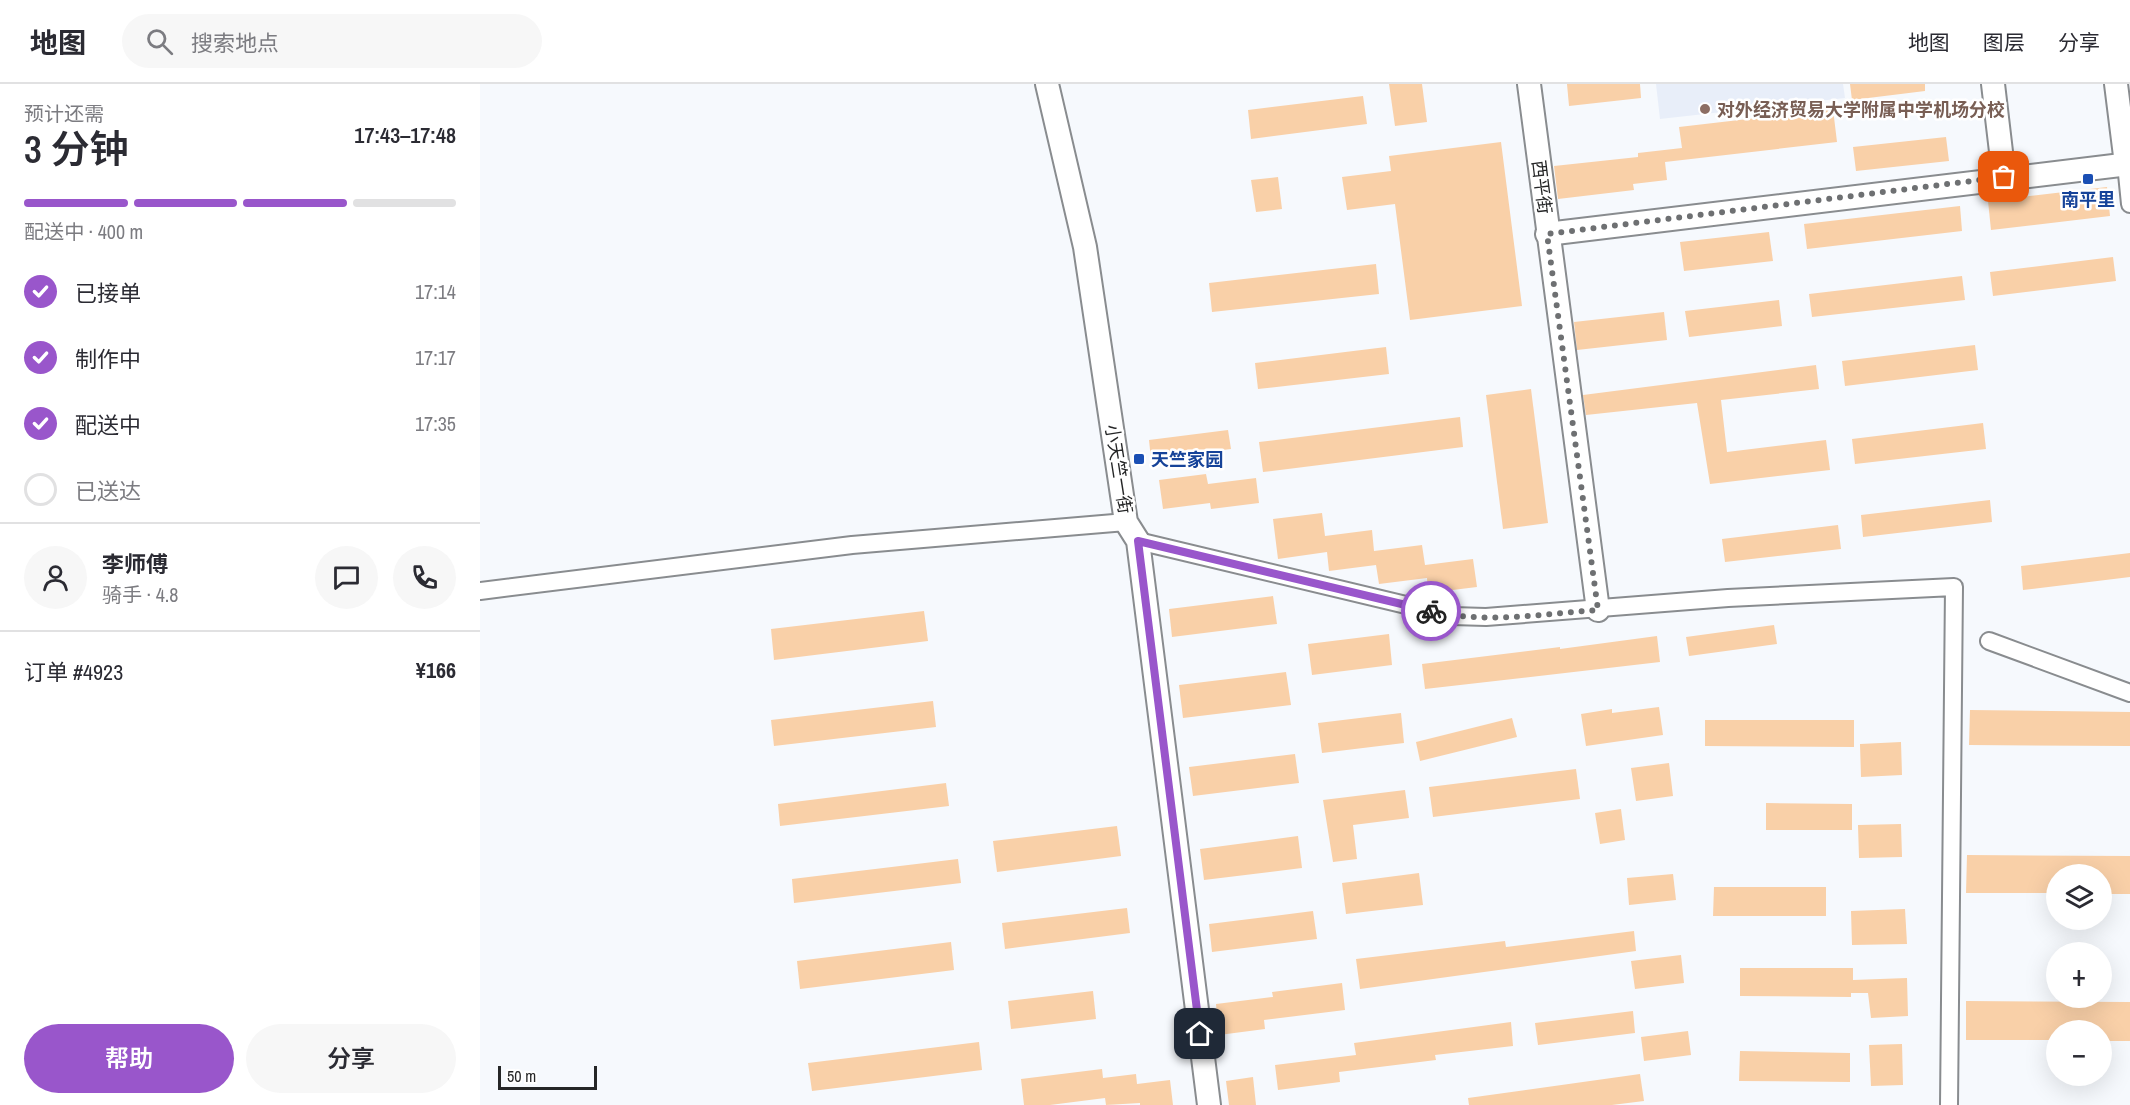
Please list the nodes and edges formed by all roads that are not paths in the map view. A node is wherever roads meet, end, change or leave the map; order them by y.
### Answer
1 (1047, 84) edge
2 (1529, 84) edge
3 (1993, 84) edge
4 (2116, 84) edge
5 (2128, 164) edge
6 (2004, 177) junction
7 (2130, 204) edge
8 (1547, 234) junction
9 (1132, 531) junction
10 (480, 591) edge
11 (1598, 610) junction
12 (1989, 641) dead end
13 (2130, 693) edge
14 (1209, 1105) edge
15 (1949, 1105) edge

1 - 9 street, 小天竺一街
2 - 8 street, 西平街
3 - 6 street
4 - 5 street
5 - 6 street
5 - 7 street
6 - 8 street
8 - 11 street, 西平街
9 - 10 street
9 - 11 street
9 - 14 street, 小天竺一街
11 - 15 street
12 - 13 street

